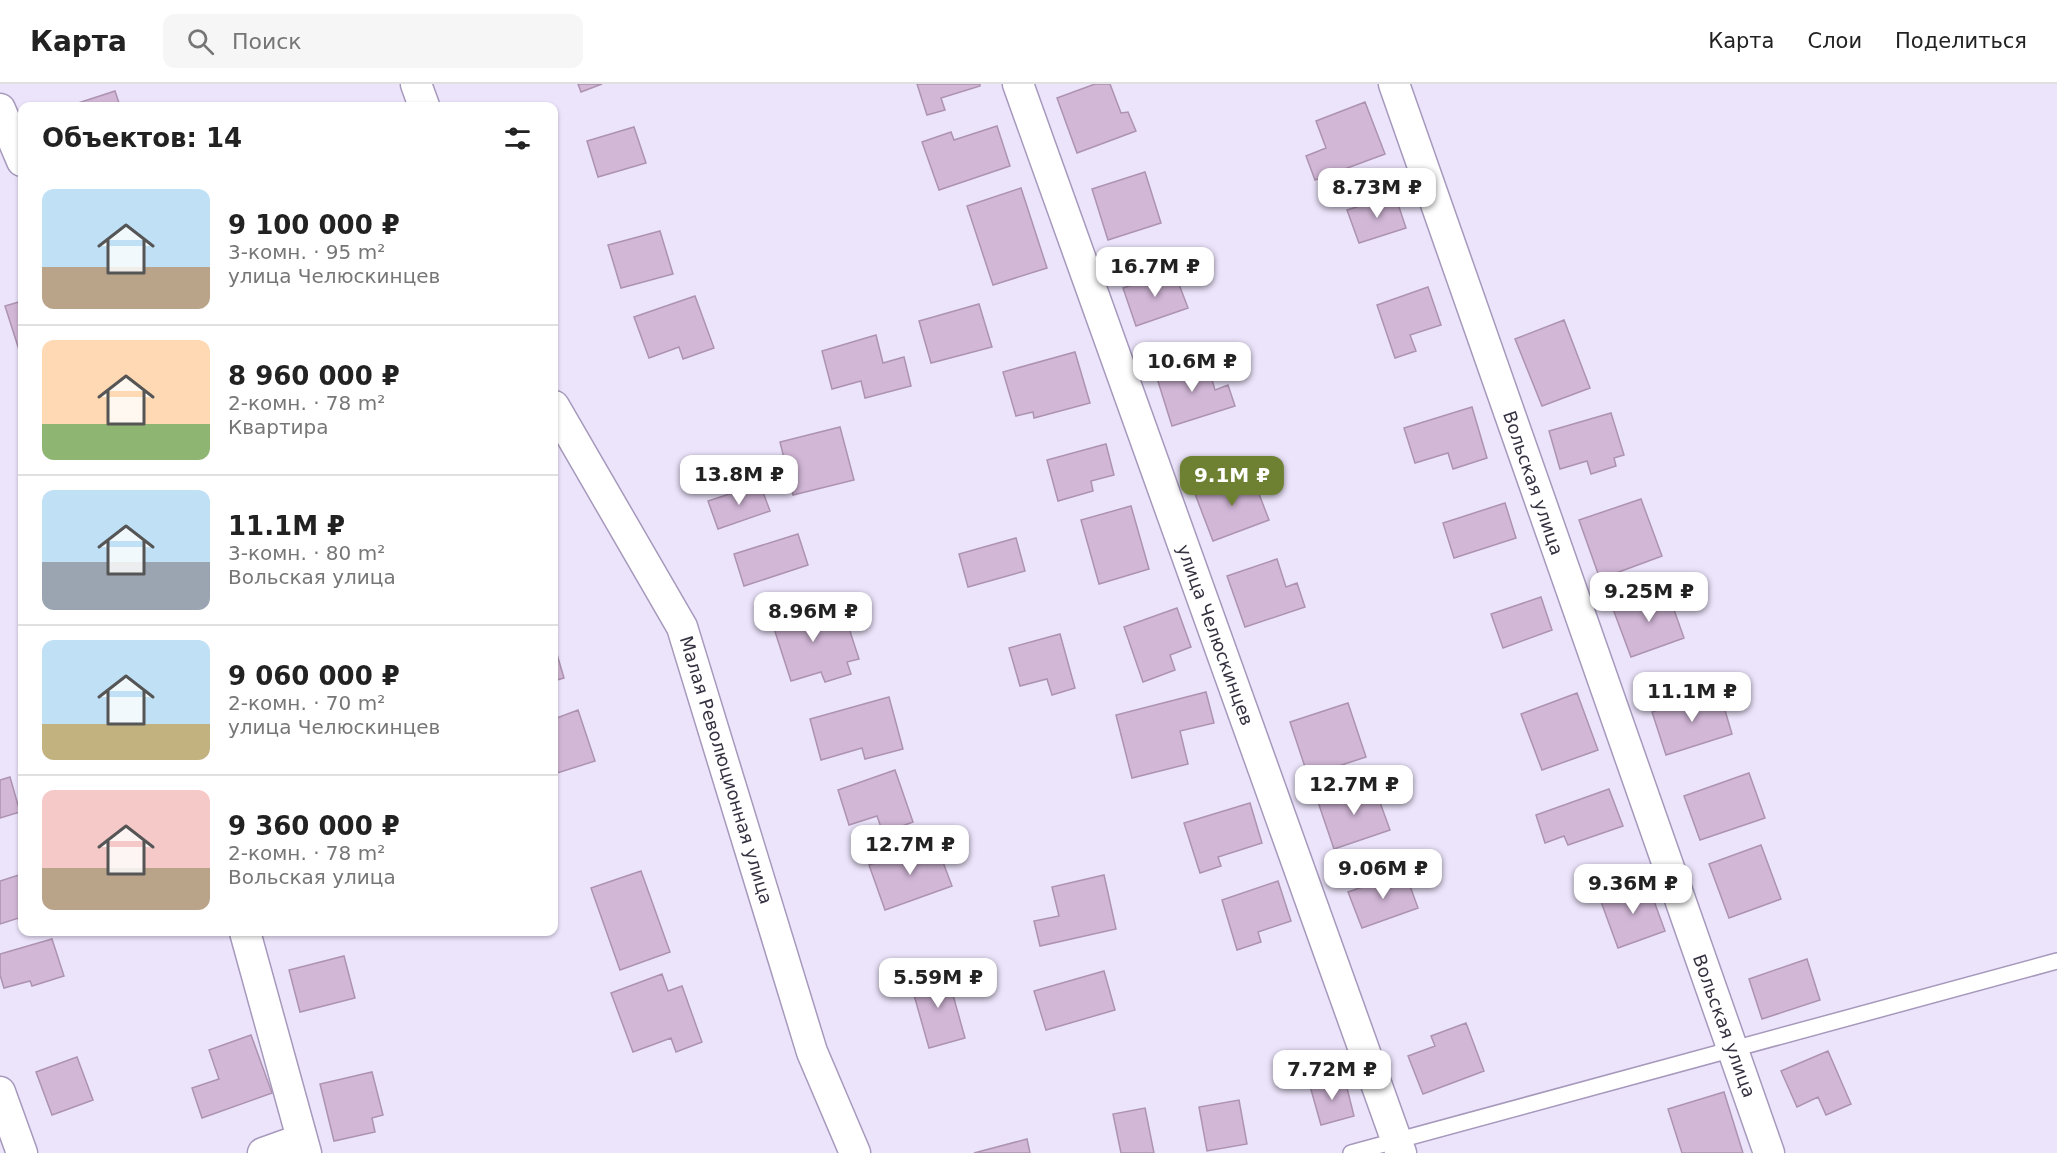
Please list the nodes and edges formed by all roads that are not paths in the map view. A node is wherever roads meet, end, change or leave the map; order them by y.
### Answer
1 (416, 84) edge
2 (1018, 84) edge
3 (1394, 84) edge
4 (423, 102) edge
5 (0, 109) edge
6 (18, 152) edge
7 (558, 413) edge
8 (246, 936) edge
9 (2057, 961) edge
10 (1731, 1049) junction
11 (0, 1092) edge
12 (304, 1146) edge
13 (1399, 1147) edge
14 (22, 1153) edge
15 (263, 1153) edge
16 (855, 1153) edge
17 (1351, 1153) edge
18 (1769, 1153) edge

1 - 4 street
2 - 13 street, улица Челюскинцев
3 - 10 street, Вольская улица
5 - 6 street
7 - 16 street, Малая Революционная улица
8 - 12 street
9 - 10 lane
10 - 13 lane
10 - 18 street, Вольская улица
11 - 14 street
12 - 15 street
13 - 17 lane

